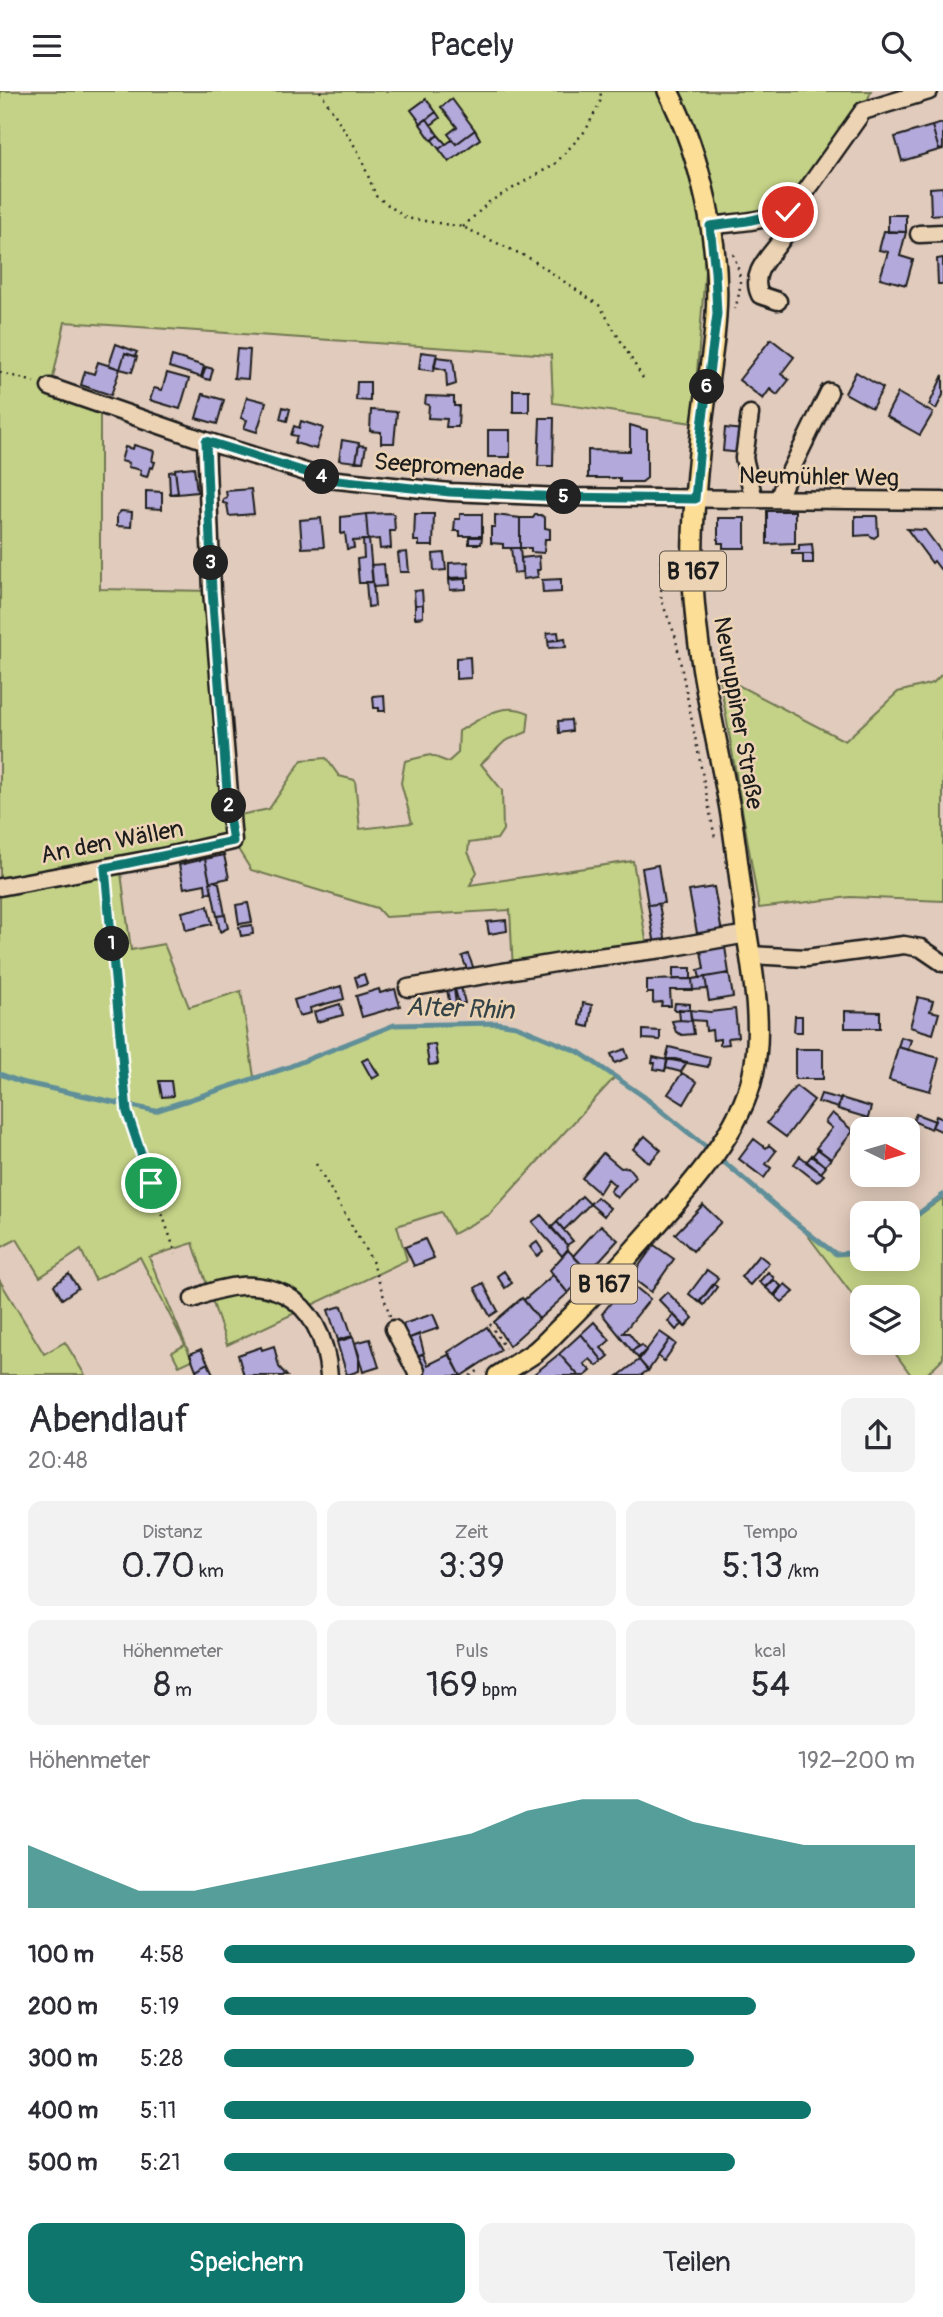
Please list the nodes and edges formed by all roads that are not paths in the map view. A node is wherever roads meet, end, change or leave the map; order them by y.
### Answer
1 (668, 91) edge
2 (929, 91) edge
3 (788, 212) junction
4 (710, 226) junction
5 (943, 233) edge
6 (919, 234) dead end
7 (778, 301) dead end
8 (50, 387) road end
9 (829, 392) dead end
10 (750, 414) dead end
11 (206, 441) junction
12 (695, 499) junction
13 (754, 499) junction
14 (778, 499) junction
15 (943, 501) edge
16 (0, 887) edge
17 (747, 934) junction
18 (751, 955) junction
19 (943, 963) edge
20 (408, 988) dead end
21 (193, 1299) dead end
22 (394, 1329) road end
23 (416, 1371) dead end
24 (330, 1375) edge
25 (498, 1375) edge

1 - 4 main road, B 167
2 - 3 street
3 - 4 street
3 - 7 street
4 - 12 main road, B 167
5 - 6 street
8 - 11 street, Seepromenade
9 - 14 street
10 - 13 street
11 - 12 street, Seepromenade
11 - 16 street, An den Wällen
12 - 13 street, Neumühler Weg
12 - 17 main road, Neuruppiner Straße / B 167
13 - 14 street, Neumühler Weg
14 - 15 street, Neumühler Weg
17 - 18 main road, Neuruppiner Straße / B 167
17 - 20 street
18 - 19 street
18 - 25 main road, Neuruppiner Straße / B 167
21 - 24 street
22 - 23 street

